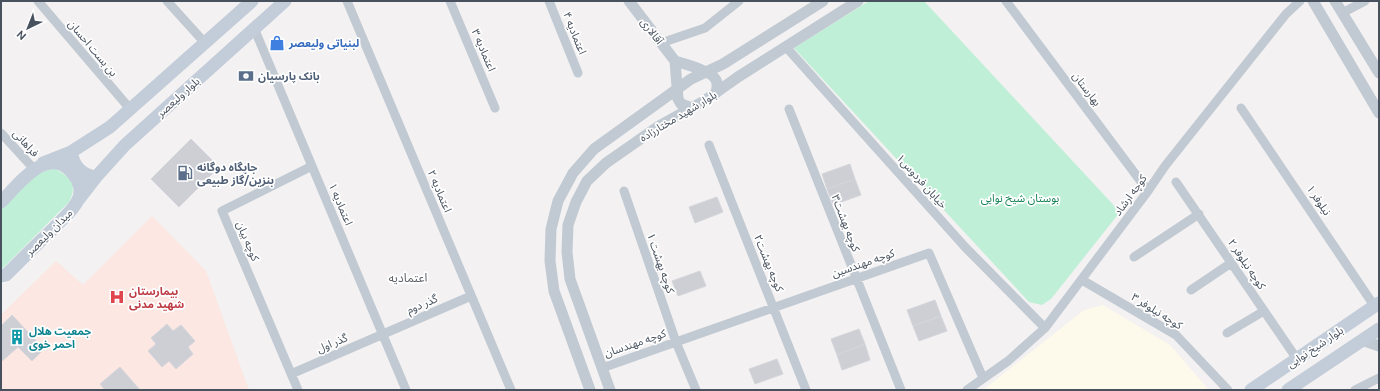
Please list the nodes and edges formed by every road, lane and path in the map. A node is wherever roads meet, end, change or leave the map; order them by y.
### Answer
1 (38, 1) edge
2 (167, 1) edge
3 (252, 1) edge
4 (284, 1) edge
5 (347, 1) edge
6 (450, 1) edge
7 (550, 1) edge
8 (740, 1) edge
9 (823, 1) edge
10 (858, 1) edge
11 (1006, 1) edge
12 (1300, 1) edge
13 (1313, 1) edge
14 (1335, 1) edge
15 (1364, 1) edge
16 (632, 2) edge
17 (1342, 13) junction
18 (254, 28) junction
19 (205, 43) junction
20 (661, 43) junction
21 (786, 47) junction
22 (675, 61) junction
23 (706, 72) junction
24 (578, 73) dead end
25 (1379, 73) edge
26 (678, 88) junction
27 (716, 93) junction
28 (496, 108) dead end
29 (692, 108) junction
30 (1242, 108) dead end
31 (789, 109) dead end
32 (130, 110) junction
33 (1379, 113) edge
34 (1, 133) edge
35 (709, 145) dead end
36 (71, 152) junction
37 (39, 166) junction
38 (312, 166) junction
39 (96, 178) junction
40 (1176, 182) dead end
41 (624, 191) dead end
42 (1148, 192) junction
43 (79, 199) junction
44 (1, 202) edge
45 (1199, 214) junction
46 (1134, 257) dead end
47 (1231, 263) junction
48 (3, 277) edge
49 (855, 279) junction
50 (1082, 280) junction
51 (1191, 290) dead end
52 (471, 296) junction
53 (1377, 305) edge
54 (774, 307) junction
55 (1264, 311) junction
56 (1045, 328) junction
57 (1379, 328) edge
58 (1227, 333) dead end
59 (383, 335) junction
60 (1362, 340) junction
61 (676, 342) junction
62 (1379, 346) edge
63 (1297, 359) junction
64 (602, 368) junction
65 (291, 374) junction
66 (983, 378) junction
67 (1379, 378) edge
68 (298, 390) edge
69 (406, 390) edge
70 (511, 390) edge
71 (590, 390) edge
72 (610, 390) edge
73 (696, 390) edge
74 (806, 390) edge
75 (900, 390) edge
76 (967, 390) edge
77 (1228, 390) edge
78 (1252, 390) edge
79 (1288, 390) edge
80 (1355, 390) edge

1 - 32 street, بن بست احسان
2 - 19 street
3 - 19 main road, بلوار ولیعصر
4 - 18 main road, بلوار ولیعصر
5 - 52 street, اعتمادیه ۲
6 - 28 street, اعتمادیه ۳
7 - 24 street, اعتمادیه ۴
8 - 20 street
9 - 23 street, بلوار شهید مختارزاده
10 - 21 street, بلوار شهید مختارزاده
11 - 42 street, بهارستان
12 - 42 street, کوچه ارشاد
13 - 33 street
14 - 17 street
15 - 17 street
16 - 20 street, آقالاری
17 - 25 street
18 - 38 street, اعتمادیه ۱
18 - 39 main road, بلوار ولیعصر
19 - 32 main road, بلوار ولیعصر
20 - 22 street, آقالاری
21 - 27 street, بلوار شهید مختارزاده
21 - 56 street, خیابان فردوس۱
22 - 23 street
22 - 26 street
23 - 26 street, بلوار شهید مختارزاده
23 - 27 street
26 - 29 street
26 - 71 street, بلوار شهید مختارزاده
27 - 29 street, بلوار شهید مختارزاده
29 - 64 street, بلوار شهید مختارزاده
30 - 53 street, ۱ نیلوفر
31 - 49 street, کوچه بهشت۳
32 - 36 main road, بلوار ولیعصر
34 - 37 street, فراهانی
35 - 54 street, کوچه بهشت۲
36 - 37 main road, بلوار ولیعصر
36 - 39 main road
37 - 43 main road, میدان ولیعصر
37 - 44 main road
38 - 59 street, اعتمادیه ۱
38 - 65 street, کوچه بیان
39 - 43 main road, بلوار ولیعصر
40 - 45 street, کوچه نیلوفر ۲
41 - 61 street, کوچه بهشت ۱
42 - 50 street, کوچه ارشاد
43 - 48 main road, میدان ولیعصر
45 - 46 street
45 - 47 street, کوچه نیلوفر ۲
47 - 51 street
47 - 55 street, کوچه نیلوفر ۲
49 - 54 street, کوچه مهندسین
49 - 66 street, کوچه مهندسین
49 - 75 street, کوچه بهشت۳
50 - 56 street, کوچه ارشاد
50 - 77 street, کوچه نیلوفر ۳
52 - 59 street, گذر دوم
52 - 70 street, اعتمادیه ۲
53 - 63 main road, بلوار شیخ نوایی
54 - 61 street, کوچه مهندسین
54 - 74 street, کوچه بهشت۲
55 - 58 street
55 - 63 street, کوچه نیلوفر ۲
56 - 66 street, کوچه ارشاد
57 - 60 main road, بلوار شیخ نوایی
59 - 65 street, گذر اول
59 - 69 street, اعتمادیه ۱
60 - 62 street
60 - 79 main road, بلوار شیخ نوایی
61 - 64 street, کوچه مهندسان
61 - 73 street, کوچه بهشت ۱
63 - 78 main road, بلوار شیخ نوایی
64 - 72 street, بلوار شهید مختارزاده
65 - 68 street
66 - 76 street, کوچه ارشاد
67 - 80 street

